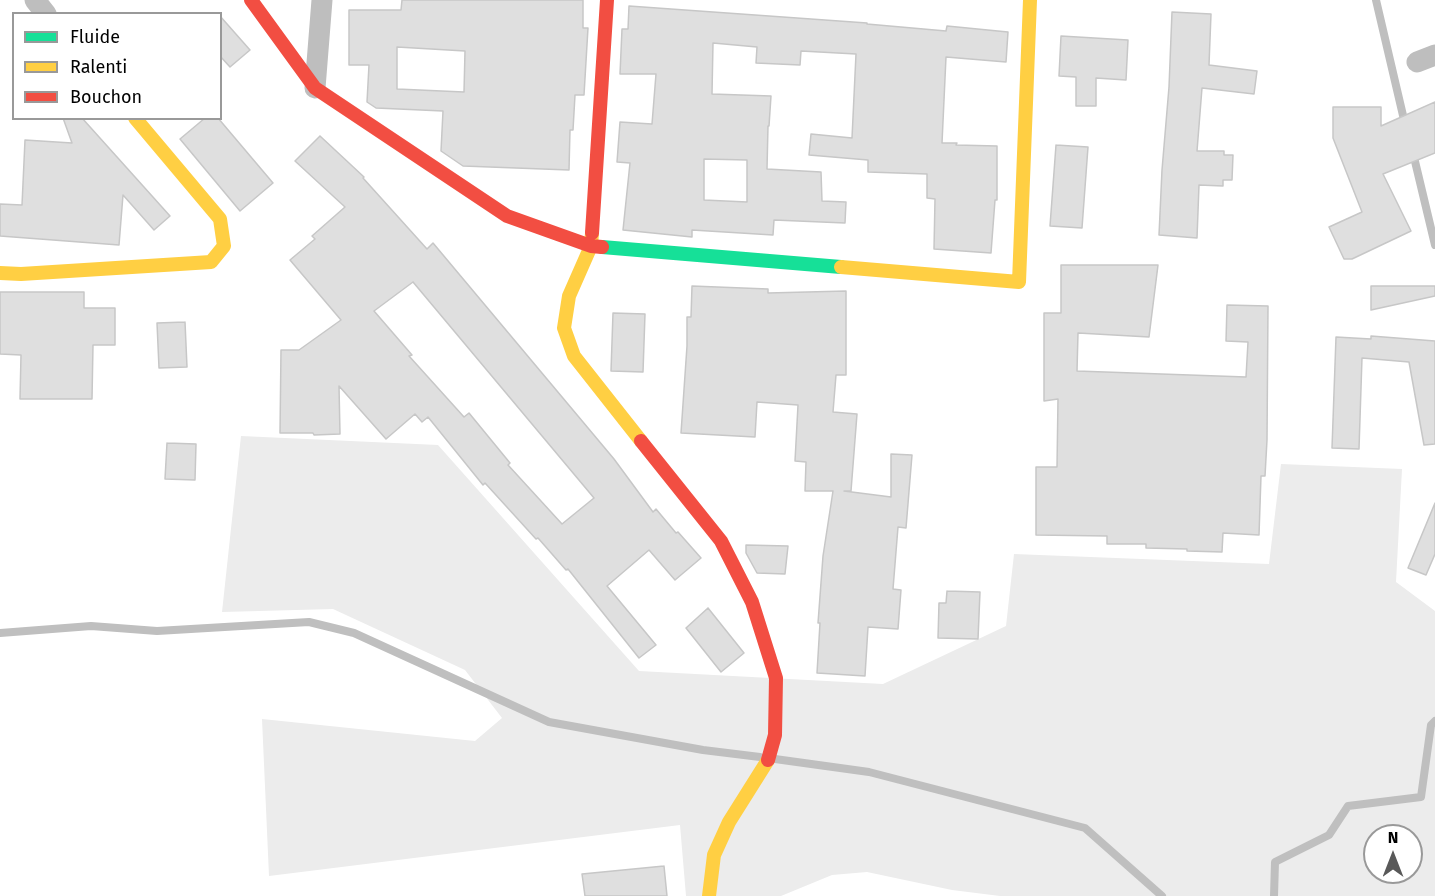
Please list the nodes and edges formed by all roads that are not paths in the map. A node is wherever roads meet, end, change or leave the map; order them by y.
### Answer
1 (35, 0) edge
2 (251, 0) edge
3 (322, 0) edge
4 (607, 0) edge
5 (1030, 0) edge
6 (44, 12) edge
7 (315, 88) junction
8 (137, 120) edge
9 (591, 246) junction
10 (0, 273) edge
11 (709, 896) edge

1 - 6 street
2 - 7 street
3 - 7 street
4 - 9 street
5 - 9 street
7 - 9 street
8 - 10 street
9 - 11 street

